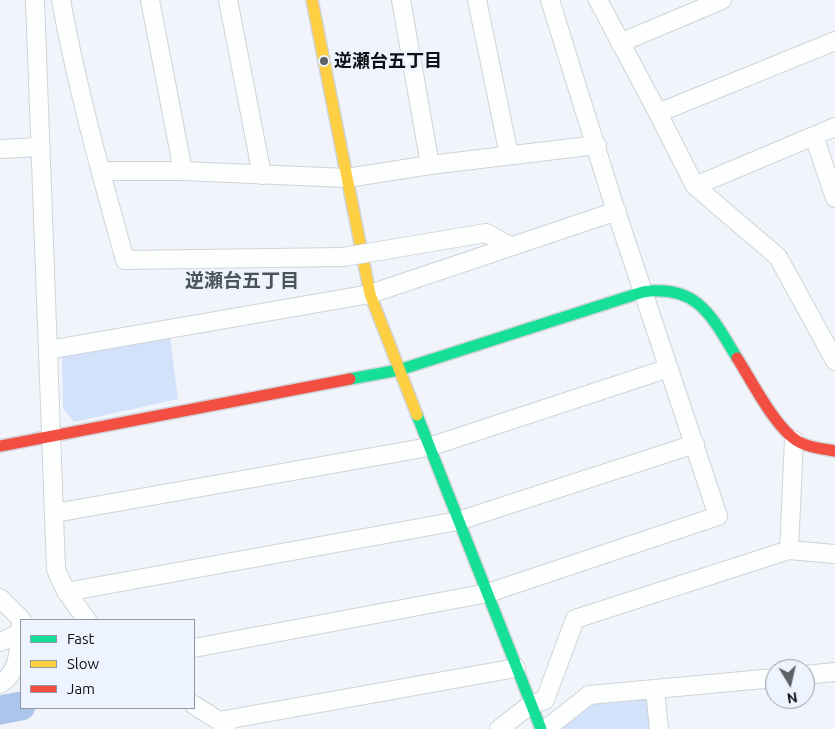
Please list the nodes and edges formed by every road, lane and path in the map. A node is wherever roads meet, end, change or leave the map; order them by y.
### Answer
1 (35, 0) edge
2 (61, 0) edge
3 (150, 0) edge
4 (228, 0) edge
5 (312, 0) edge
6 (401, 0) edge
7 (477, 0) edge
8 (550, 0) edge
9 (598, 0) edge
10 (722, 0) edge
11 (835, 41) edge
12 (620, 43) junction
13 (658, 113) junction
14 (835, 127) edge
15 (814, 136) junction
16 (597, 145) junction
17 (41, 147) junction
18 (0, 149) edge
19 (509, 155) junction
20 (430, 165) junction
21 (101, 171) junction
22 (183, 171) junction
23 (262, 175) junction
24 (347, 178) junction
25 (695, 186) junction
26 (835, 198) edge
27 (617, 211) junction
28 (510, 246) junction
29 (643, 292) junction
30 (370, 294) junction
31 (48, 350) junction
32 (835, 362) edge
33 (669, 368) junction
34 (399, 370) junction
35 (51, 437) junction
36 (794, 440) junction
37 (695, 444) junction
38 (0, 446) edge
39 (429, 447) junction
40 (835, 451) edge
41 (55, 513) junction
42 (458, 521) junction
43 (789, 550) junction
44 (835, 554) edge
45 (66, 592) junction
46 (488, 594) junction
47 (0, 598) edge
48 (86, 619) edge
49 (20, 625) edge
50 (20, 627) edge
51 (20, 638) edge
52 (0, 642) edge
53 (195, 648) edge
54 (516, 668) junction
55 (835, 672) edge
56 (815, 674) edge
57 (765, 679) edge
58 (0, 684) edge
59 (655, 690) junction
60 (530, 705) junction
61 (195, 706) edge
62 (225, 725) edge
63 (499, 729) edge
64 (541, 729) edge
65 (546, 729) edge
66 (659, 729) edge

1 - 17 street
2 - 21 street
3 - 22 street
4 - 23 street
5 - 24 street
6 - 20 street
7 - 19 street
8 - 16 street
9 - 12 street
10 - 12 street
11 - 13 street
12 - 13 street
13 - 25 street
14 - 15 street
15 - 25 street
15 - 26 street
16 - 19 street
16 - 27 street
17 - 18 street
17 - 31 street
19 - 20 street
20 - 24 street
21 - 22 street
21 - 28 street, bridge
22 - 23 street
23 - 24 street
24 - 30 street
25 - 32 street
27 - 28 street
27 - 29 street
28 - 30 street
29 - 33 street
29 - 34 street
29 - 36 street
30 - 31 street
30 - 34 street
31 - 35 street
33 - 37 street
33 - 39 street
34 - 35 street
34 - 39 street
35 - 38 street
35 - 41 street
36 - 40 street
36 - 43 street
37 - 42 street
37 - 46 street
39 - 41 street
39 - 42 street
41 - 45 street
42 - 45 street
42 - 46 street
43 - 44 street
43 - 60 street
45 - 48 street
46 - 53 street
46 - 54 street
47 - 49 street
50 - 52 street
51 - 58 street
54 - 60 street
54 - 62 street
55 - 56 street
57 - 59 street
59 - 65 street
59 - 66 street
60 - 63 street
60 - 64 street
61 - 62 street

